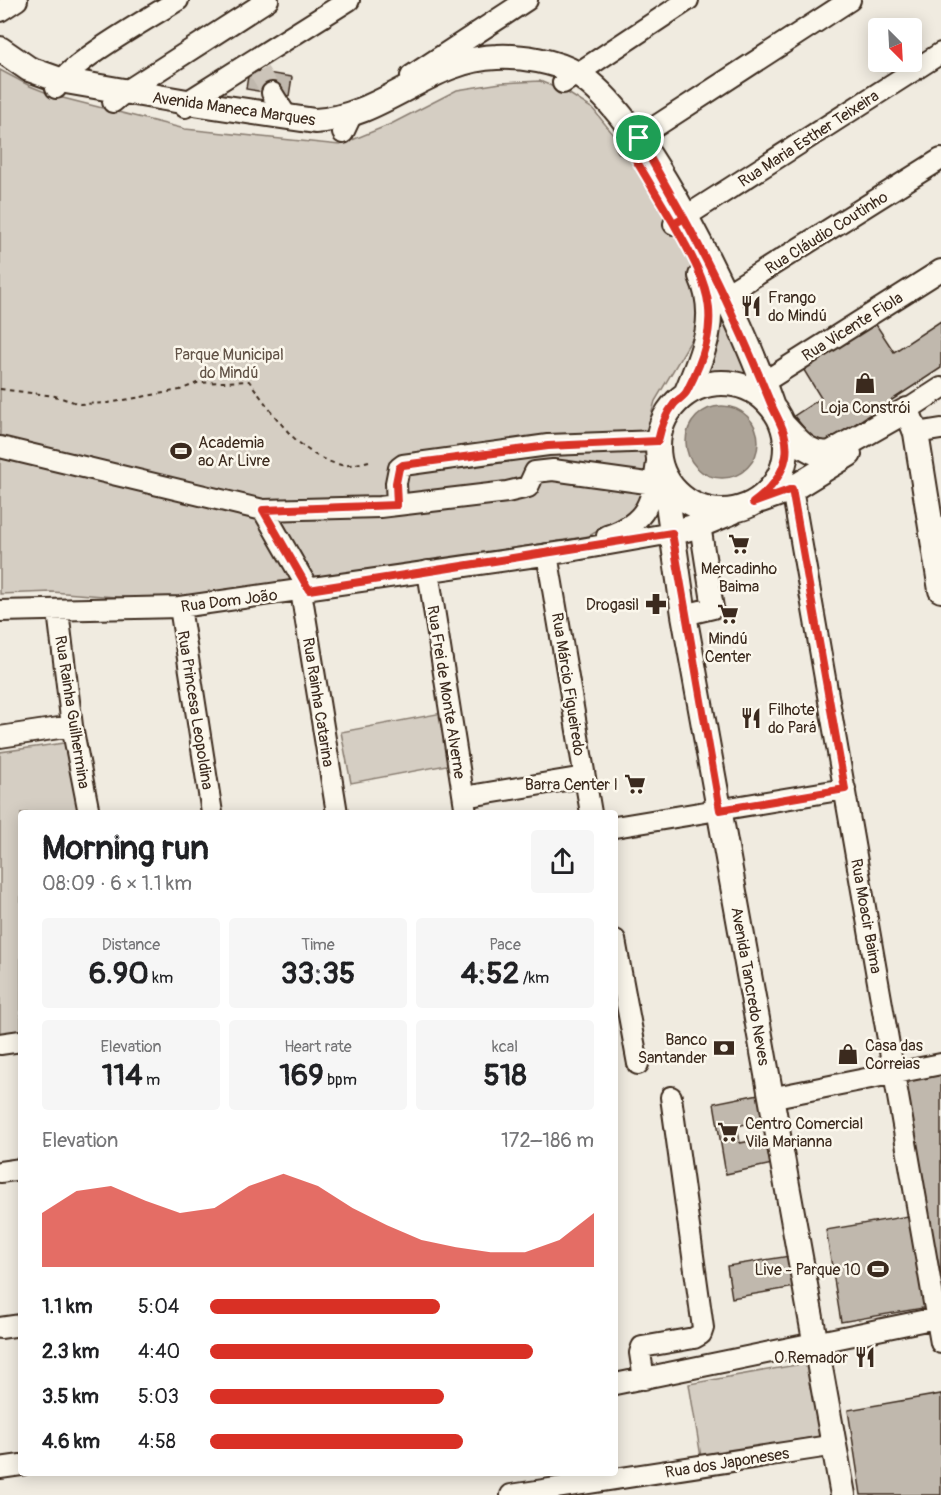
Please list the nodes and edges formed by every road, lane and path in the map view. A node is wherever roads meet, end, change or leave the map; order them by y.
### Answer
1 (17, 0) edge
2 (178, 0) edge
3 (268, 0) edge
4 (349, 0) edge
5 (527, 0) edge
6 (688, 0) edge
7 (850, 0) edge
8 (0, 11) edge
9 (0, 49) edge
10 (941, 53) edge
11 (0, 60) edge
12 (569, 78) junction
13 (57, 85) junction
14 (272, 93) tunnel mouth
15 (119, 97) junction
16 (185, 108) junction
17 (287, 117) junction
18 (347, 125) junction
19 (633, 141) junction
20 (941, 159) edge
21 (679, 221) junction
22 (941, 270) edge
23 (717, 300) junction
24 (764, 382) junction
25 (941, 388) edge
26 (0, 389) edge
27 (686, 394) junction
28 (907, 410) junction
29 (777, 415) junction
30 (880, 427) junction
31 (941, 429) edge
32 (916, 433) junction
33 (0, 447) edge
34 (533, 448) junction
35 (369, 461) dead end
36 (658, 464) junction
37 (536, 472) junction
38 (792, 489) junction
39 (397, 505) junction
40 (746, 506) junction
41 (263, 510) junction
42 (700, 525) junction
43 (672, 533) junction
44 (556, 553) junction
45 (939, 563) edge
46 (428, 571) junction
47 (305, 590) junction
48 (941, 590) edge
49 (180, 607) junction
50 (0, 611) edge
51 (58, 611) junction
52 (684, 615) junction
53 (72, 726) junction
54 (0, 737) edge
55 (584, 777) junction
56 (845, 789) junction
57 (465, 805) edge
58 (88, 810) edge
59 (212, 810) edge
60 (337, 810) edge
61 (590, 810) edge
62 (720, 810) junction
63 (618, 827) edge
64 (618, 956) edge
65 (18, 1041) edge
66 (0, 1044) edge
67 (638, 1064) dead end
68 (941, 1064) edge
69 (894, 1072) junction
70 (671, 1097) dead end
71 (770, 1098) junction
72 (18, 1169) edge
73 (0, 1172) edge
74 (939, 1318) edge
75 (18, 1325) edge
76 (0, 1328) edge
77 (941, 1343) edge
78 (816, 1345) junction
79 (618, 1378) edge
80 (644, 1379) junction
81 (836, 1445) junction
82 (18, 1465) edge
83 (0, 1467) edge
84 (511, 1495) edge
85 (843, 1495) edge

1 - 8 street
2 - 13 street
3 - 15 street
4 - 16 street
5 - 18 street
6 - 12 street
7 - 19 street
9 - 13 main road, Avenida Maneca Marques
10 - 21 street, Rua Maria Esther Teixeira
11 - 13 main road, Avenida Maneca Marques
12 - 18 main road, Avenida Maneca Marques
12 - 19 main road, Avenida Maneca Marques
13 - 15 main road, Avenida Maneca Marques
14 - 17 street
15 - 16 main road, Avenida Maneca Marques
16 - 17 main road, Avenida Maneca Marques
16 - 18 main road, Avenida Maneca Marques
17 - 18 main road, Avenida Maneca Marques
19 - 21 main road, Avenida Maneca Marques
20 - 23 street, Rua Cláudio Coutinho
21 - 23 main road, Avenida Maneca Marques
22 - 24 street, Rua Vicente Fiola
23 - 24 main road, Avenida Maneca Marques
23 - 27 main road
24 - 29 main road, Avenida Maneca Marques
25 - 28 street
26 - 35 path
27 - 29 main road
27 - 36 main road
28 - 30 main road
28 - 32 main road
29 - 30 main road
29 - 40 main road
30 - 38 main road
31 - 32 street
32 - 45 main road
33 - 41 street
34 - 36 street
34 - 37 street
34 - 39 street
36 - 37 street
36 - 40 main road
36 - 43 main road, Avenida Tancredo Neves
36 - 44 street, Rua Dom João
37 - 39 street
38 - 40 main road
38 - 56 street, Rua Moacir Baima
39 - 41 street
40 - 42 main road, Rua Dom João
41 - 47 street
42 - 43 main road, Rua Dom João
42 - 52 street
43 - 44 street, Rua Dom João
43 - 52 main road, Avenida Tancredo Neves
44 - 46 street, Rua Dom João
44 - 55 street, Rua Márcio Figueiredo
45 - 48 main road
46 - 47 street, Rua Dom João
46 - 57 street, Rua Frei de Monte Alverne
47 - 49 street, Rua Dom João
47 - 60 street, Rua Rainha Catarina
49 - 51 street, Rua Dom João
49 - 59 street, Rua Princesa Leopoldina
50 - 51 street, Rua Dom João
51 - 53 street, Rua Rainha Guilhermina
52 - 62 main road, Avenida Tancredo Neves
53 - 54 street
53 - 58 street, Rua Rainha Guilhermina
55 - 57 street
55 - 61 street, Rua Márcio Figueiredo
56 - 62 street
56 - 69 street, Rua Moacir Baima
62 - 63 street
62 - 71 main road, Avenida Tancredo Neves
64 - 67 street
65 - 66 street
68 - 69 street
69 - 71 street
69 - 74 street, Rua Moacir Baima
70 - 80 street
71 - 78 main road, Avenida Tancredo Neves
72 - 73 street
74 - 77 street, Rua Moacir Baima
74 - 78 street
75 - 76 street
78 - 80 street
78 - 81 main road, Avenida Tancredo Neves
79 - 80 street
81 - 84 street, Rua dos Japoneses
81 - 85 main road, Avenida Tancredo Neves
82 - 83 street

